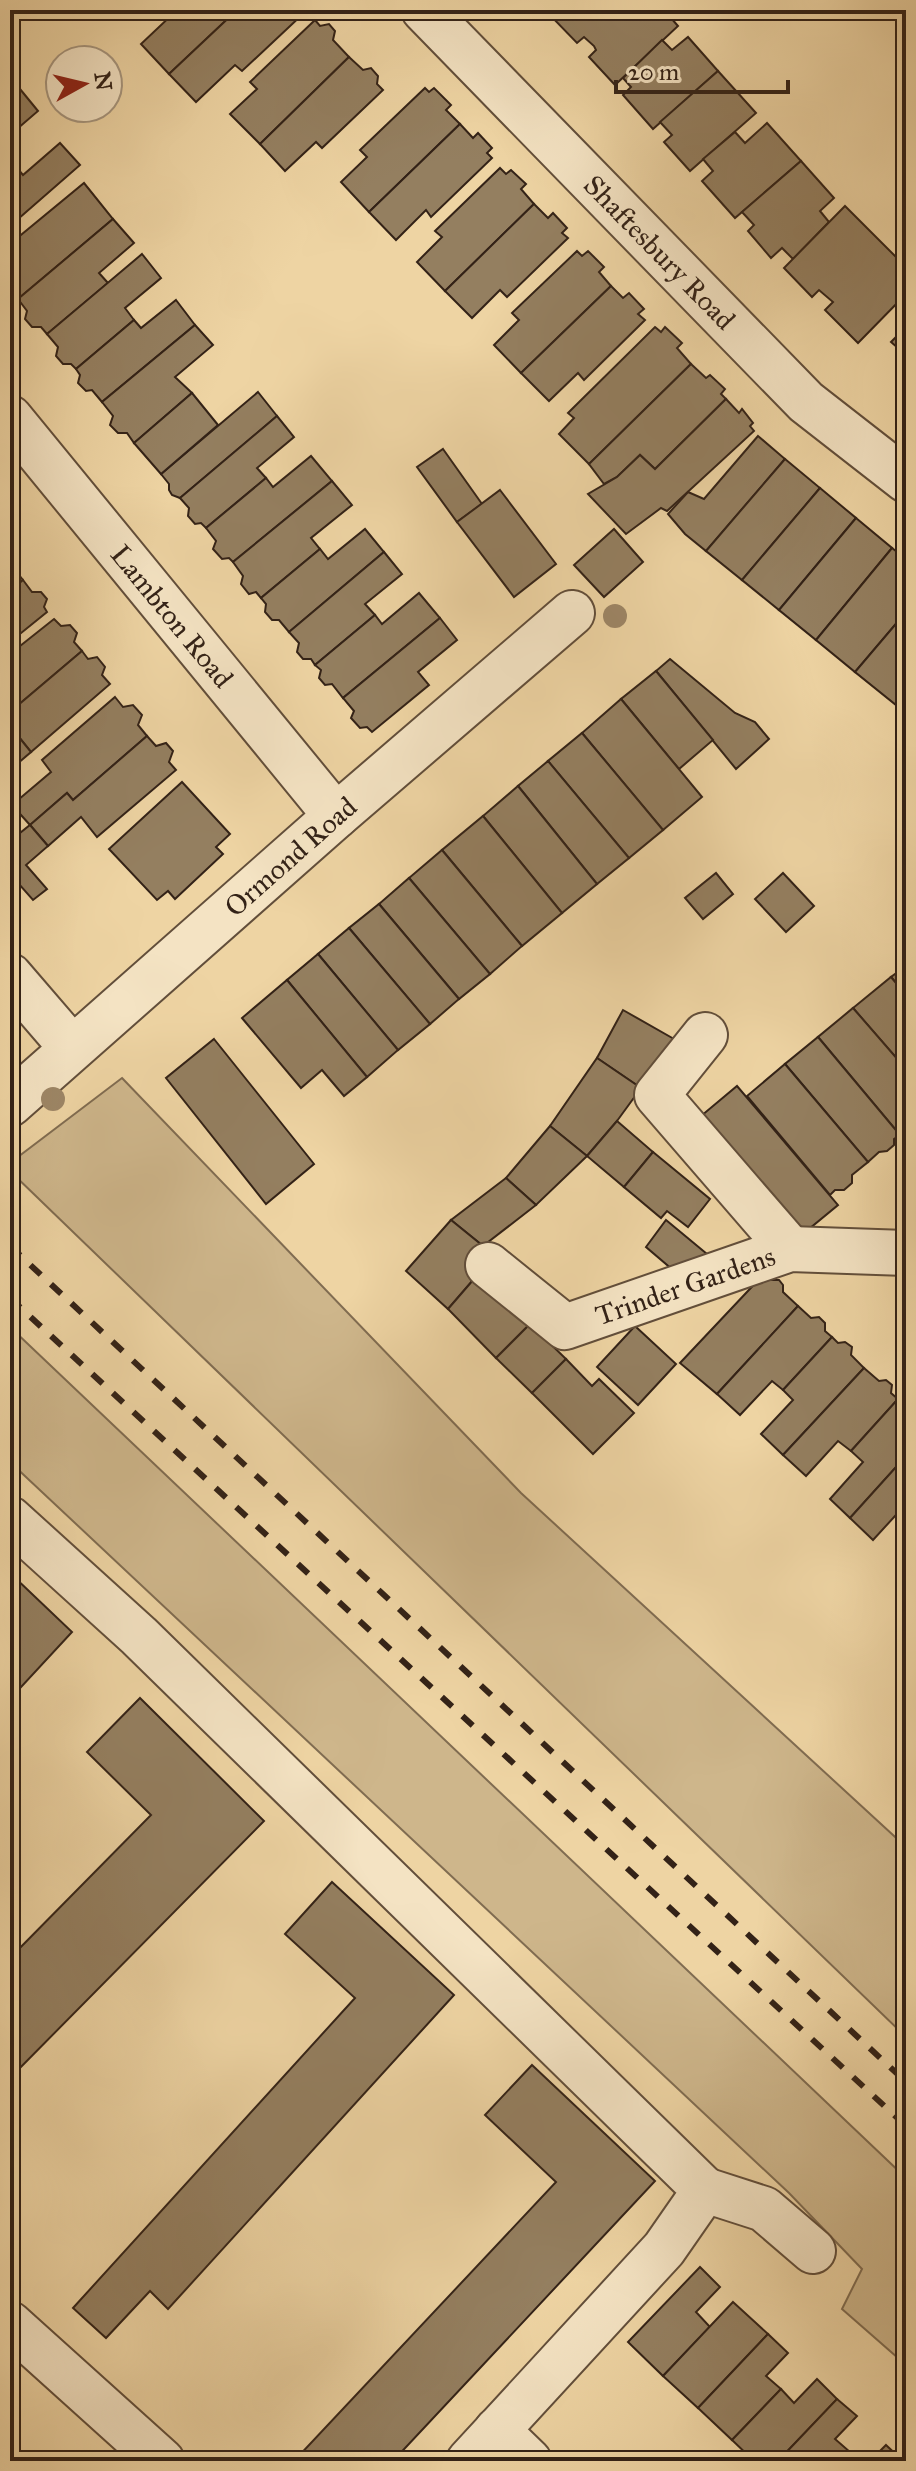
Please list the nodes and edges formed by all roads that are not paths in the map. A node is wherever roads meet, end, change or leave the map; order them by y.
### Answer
1 (424, 10) edge
2 (10, 418) edge
3 (906, 480) edge
4 (572, 613) dead end
5 (336, 816) junction
6 (10, 976) edge
7 (705, 1035) dead end
8 (72, 1048) junction
9 (11, 1103) edge
10 (790, 1249) junction
11 (906, 1253) edge
12 (488, 1265) dead end
13 (10, 1519) edge
14 (705, 2190) junction
15 (813, 2251) dead end
16 (10, 2324) edge
17 (483, 2446) edge
18 (162, 2461) edge
19 (529, 2461) edge

1 - 3 street, Shaftesbury Road
2 - 5 street, Lambton Road
4 - 5 street, Ormond Road
5 - 8 street, Ormond Road
6 - 8 street
7 - 10 street
8 - 9 street, Ormond Road
10 - 11 street, Trinder Gardens
10 - 12 street, Trinder Gardens
13 - 14 street
14 - 15 street
14 - 17 street
16 - 18 street
17 - 19 street

